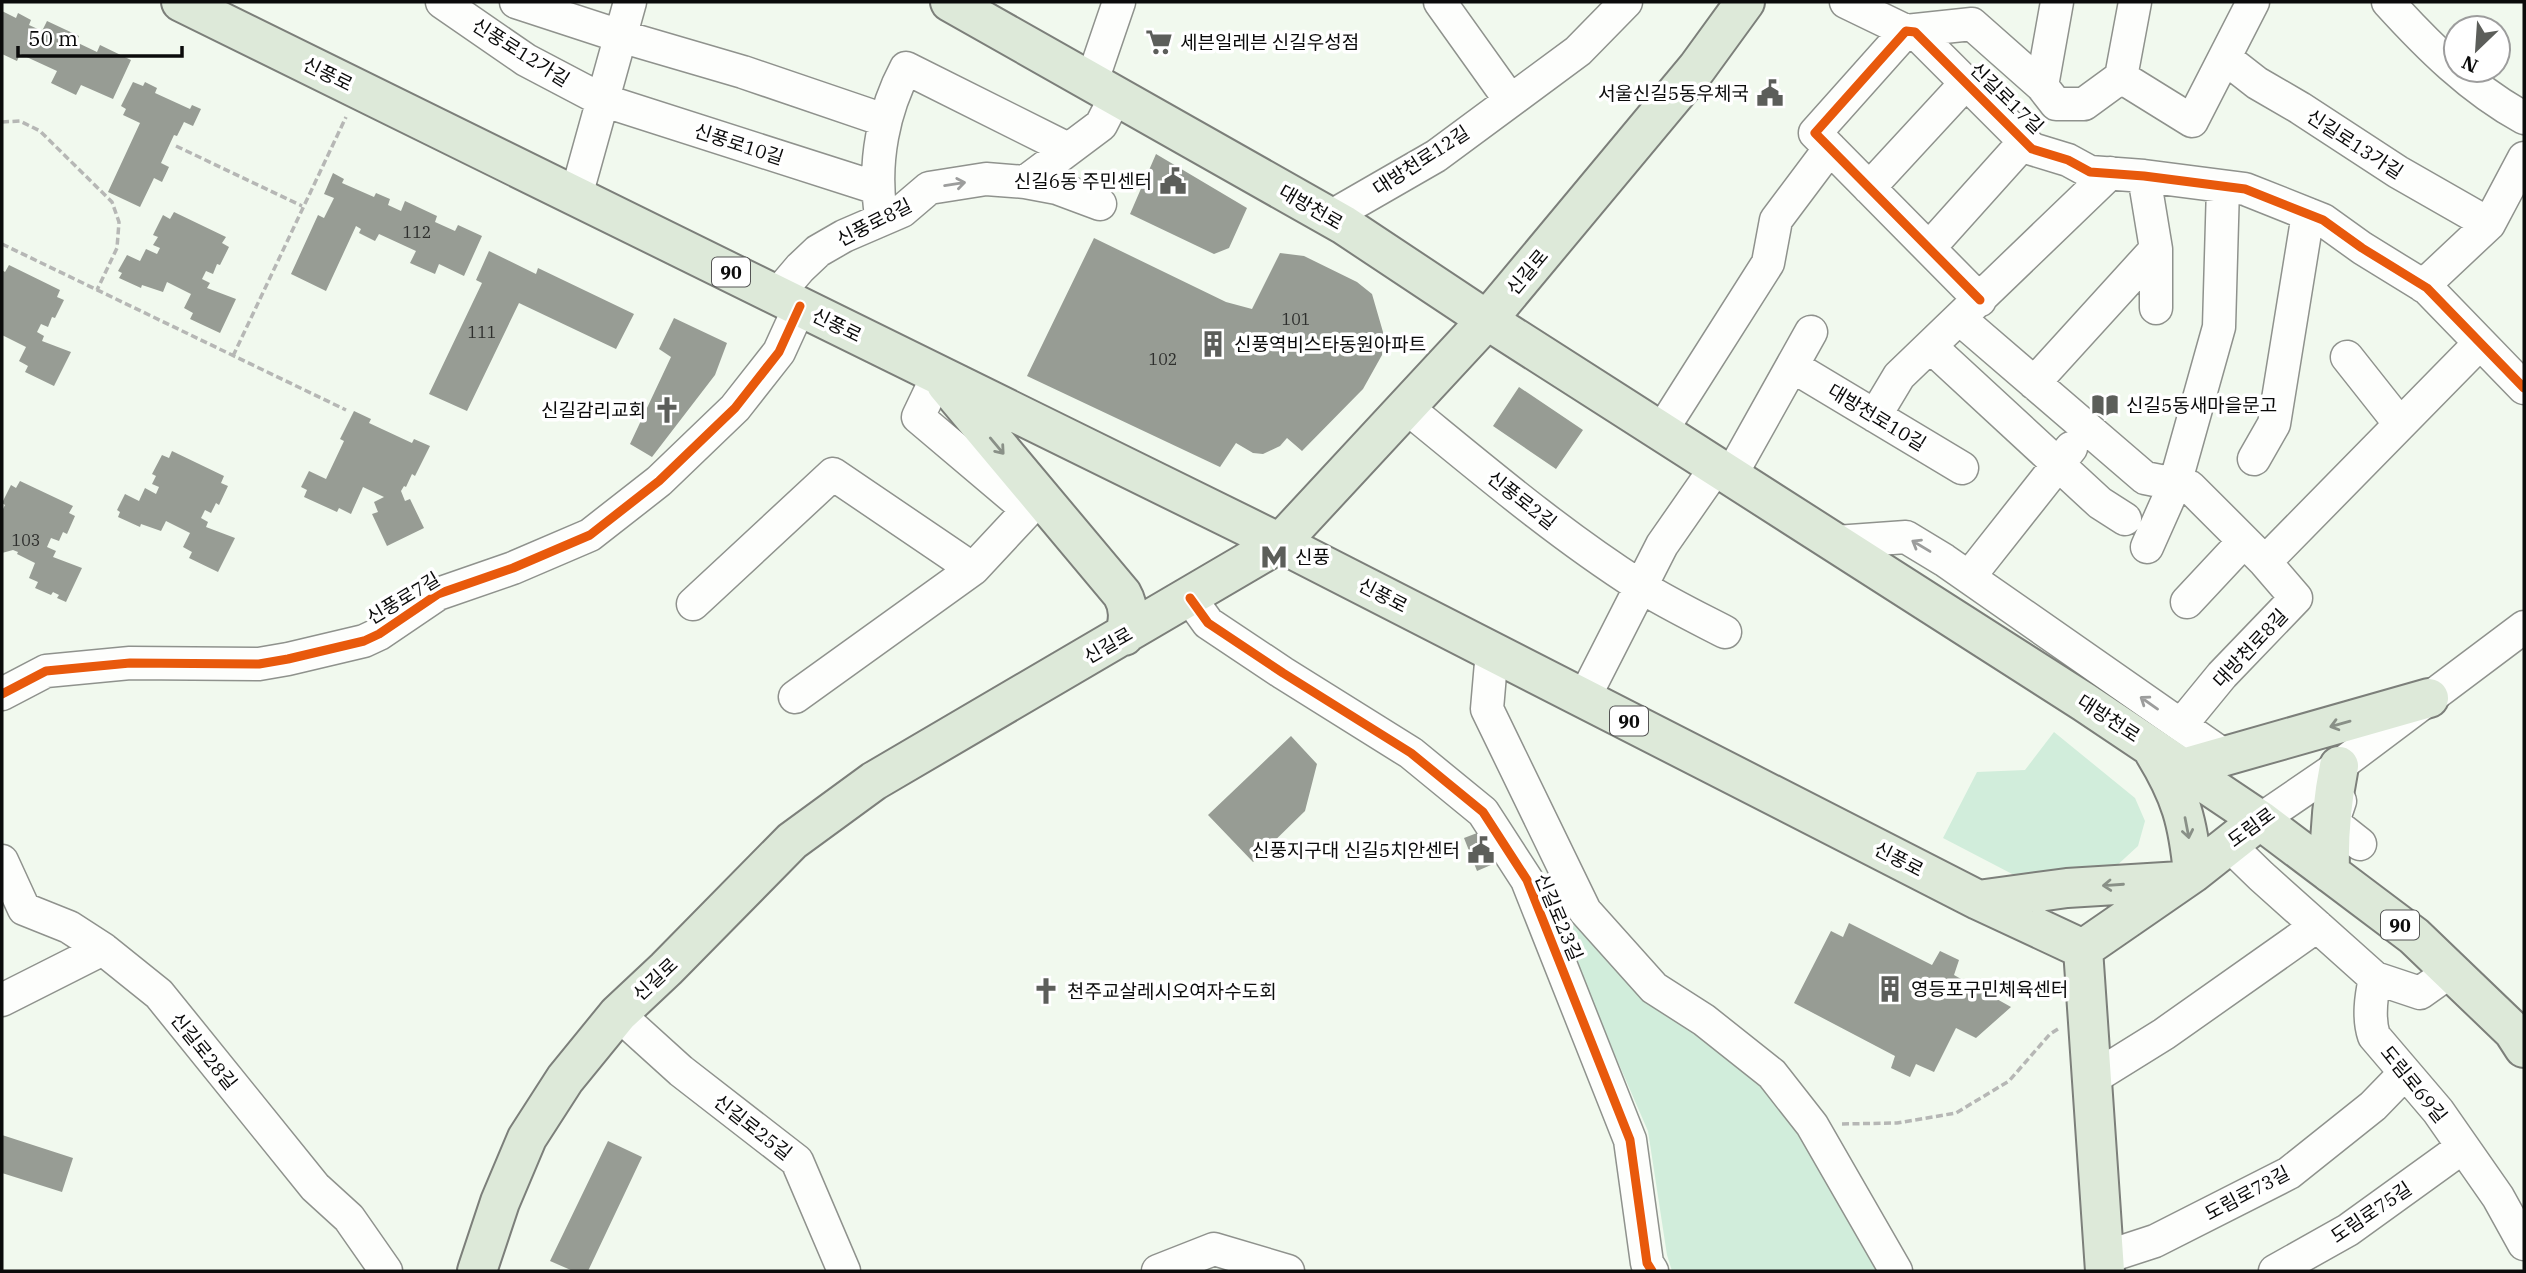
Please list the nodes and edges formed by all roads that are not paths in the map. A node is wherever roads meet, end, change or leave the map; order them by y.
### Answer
1 (181, 2) edge
2 (442, 2) edge
3 (516, 2) edge
4 (630, 2) edge
5 (950, 2) edge
6 (1119, 2) edge
7 (1440, 2) edge
8 (1626, 2) edge
9 (1745, 2) edge
10 (1846, 2) edge
11 (2057, 2) edge
12 (2135, 2) edge
13 (2253, 2) edge
14 (2388, 2) edge
15 (1906, 31) junction
16 (620, 36) junction
17 (2225, 58) junction
18 (2121, 78) junction
19 (1966, 83) junction
20 (2042, 86) junction
21 (1105, 88) junction
22 (602, 100) junction
23 (1510, 100) junction
24 (2067, 104) junction
25 (2524, 118) edge
26 (884, 120) junction
27 (2025, 141) junction
28 (1830, 148) junction
29 (2056, 156) junction
30 (2524, 159) edge
31 (1059, 166) junction
32 (2110, 173) junction
33 (2144, 176) junction
34 (2223, 187) junction
35 (877, 188) junction
36 (1869, 188) junction
37 (576, 196) junction
38 (1100, 204) dead end
39 (2308, 214) junction
40 (1330, 217) junction
41 (881, 220) junction
42 (2490, 224) junction
43 (1929, 248) junction
44 (2156, 249) junction
45 (2423, 286) junction
46 (788, 301) junction
47 (2156, 308) dead end
48 (1970, 309) junction
49 (1487, 320) junction
50 (1811, 332) dead end
51 (2480, 342) junction
52 (1931, 347) junction
53 (2347, 357) dead end
54 (1792, 366) junction
55 (938, 375) junction
56 (2034, 383) junction
57 (2524, 388) edge
58 (1406, 407) junction
59 (1875, 416) junction
60 (2400, 424) junction
61 (2088, 429) junction
62 (1662, 430) junction
63 (2254, 459) dead end
64 (2058, 464) junction
65 (1962, 468) dead end
66 (1724, 470) junction
67 (2175, 484) junction
68 (2125, 519) dead end
69 (1836, 542) junction
70 (1280, 543) junction
71 (2147, 547) dead end
72 (2255, 552) junction
73 (974, 569) junction
74 (1969, 577) junction
75 (1642, 587) junction
76 (1190, 598) junction
77 (2187, 602) dead end
78 (693, 604) dead end
79 (2524, 627) edge
80 (1725, 632) dead end
81 (1124, 636) junction
82 (1492, 651) junction
83 (2, 694) edge
84 (796, 697) dead end
85 (1584, 698) junction
86 (2429, 698) junction
87 (2181, 724) junction
88 (2149, 745) junction
89 (2225, 756) junction
90 (2347, 760) junction
91 (2183, 768) junction
92 (2260, 820) junction
93 (2228, 844) junction
94 (2360, 844) dead end
95 (2, 861) edge
96 (2330, 873) junction
97 (2187, 877) junction
98 (1978, 900) junction
99 (2317, 926) junction
100 (103, 950) junction
101 (2083, 950) junction
102 (2451, 971) junction
103 (2375, 978) junction
104 (2, 1000) edge
105 (618, 1014) junction
106 (2524, 1048) edge
107 (2405, 1073) junction
108 (2090, 1080) junction
109 (2463, 1147) junction
110 (2524, 1244) edge
111 (2104, 1265) edge
112 (386, 1271) edge
113 (477, 1271) edge
114 (844, 1271) edge
115 (1158, 1271) edge
116 (1288, 1271) edge
117 (1652, 1271) edge
118 (1896, 1271) edge
119 (2275, 1271) edge

1 - 37 main road, 신풍로 / 90
2 - 22 street, 신풍로12가길
3 - 16 street
4 - 16 street
5 - 21 main road, 대방천로
6 - 21 street, 신풍로8길
7 - 23 street
8 - 23 street, 대방천로12길
9 - 49 main road, 신길로
10 - 15 street, 신길로17길
11 - 20 street
12 - 18 street
13 - 17 street
14 - 25 street
15 - 19 street, 신길로17길
15 - 20 street, 신길로17길
15 - 28 street
16 - 22 street
16 - 26 street
17 - 18 street
17 - 42 street, 신길로13가길
18 - 24 street, 신길로17길
19 - 27 street, 신길로17길
19 - 36 street, 신길로17길
20 - 24 street, 신길로17길
21 - 31 street, 신풍로8길
21 - 40 main road, 대방천로
22 - 35 street, 신풍로10길
22 - 37 street
23 - 40 street, 대방천로12길
24 - 29 street
26 - 31 street
26 - 35 street
27 - 29 street, 신길로17길
27 - 43 street, 신길로17길
28 - 36 street
28 - 62 street
29 - 32 street, 신길로17길
30 - 42 street
31 - 38 street
41 -> 31 street, 신풍로8길
32 - 33 street, 신길로17길
32 - 48 street
33 - 34 street, 신길로17길
33 - 44 street
34 - 39 street, 신길로17길
34 - 67 street
35 - 41 street
36 - 43 street
37 - 46 main road, 신풍로 / 90
39 - 45 street, 신길로17길
39 - 63 street
40 - 49 main road, 대방천로
41 - 46 street, 신풍로8길
42 - 45 street
43 - 48 street
44 - 47 street
44 - 56 street
45 - 51 street, 신길로17길
46 - 55 main road, 신풍로 / 90
46 - 83 street, 신풍로7길
48 - 52 street
48 - 56 street, 대방천로8길
49 - 58 main road, 신길로
49 - 62 main road, 대방천로
50 - 54 street
51 - 57 street, 신길로17길
51 - 60 street
52 - 59 street
52 - 64 street
53 - 60 street
54 - 59 street, 대방천로10길
54 - 66 street
55 - 70 main road, 신풍로 / 90
55 - 73 street
55 -> 81 main road
56 - 61 street, 대방천로8길
58 - 70 main road, 신길로
58 - 75 street, 신풍로2길
59 - 65 street, 대방천로10길
60 - 72 street
61 - 64 street
61 - 67 street, 대방천로8길
62 - 66 main road, 대방천로
64 - 68 street
64 - 74 street
66 - 69 main road, 대방천로
66 - 75 street
67 - 71 street
67 - 72 street, 대방천로8길
74 -> 69 street
69 - 88 main road, 대방천로
70 - 76 main road, 신길로
70 - 82 main road, 신풍로 / 90
72 - 77 street
72 - 87 street, 대방천로8길
73 - 78 street
73 - 84 street
87 -> 74 street
75 - 80 street, 신풍로2길
75 - 85 street
76 - 81 main road, 신길로
76 - 117 street, 신길로23길
79 - 86 street, 도림로
81 - 105 main road, 신길로
82 - 85 main road, 신풍로 / 90
82 - 118 street
85 - 98 main road, 신풍로 / 90
86 -> 89 main road
86 - 90 street, 도림로
87 - 89 street
88 - 91 main road, 대방천로
88 -> 97 main road
89 - 91 main road
90 - 92 street, 도림로
90 - 94 street
90 - 96 main road
91 - 92 main road, 대방천로
92 - 93 main road, 도림로
92 - 96 main road, 대방천로 / 90
93 - 97 main road, 도림로
93 - 99 street
95 - 100 street, 신길로28길
96 - 102 main road, 대방천로 / 90
97 -> 98 main road
97 - 101 main road, 도림로
98 - 101 main road, 신풍로 / 90
99 - 103 street
99 - 108 street
100 - 104 street
100 - 112 street, 신길로28길
101 - 108 main road
102 - 103 street
102 - 106 main road, 대방천로 / 90
103 - 107 street, 도림로69길
105 - 113 main road, 신길로
105 - 114 street, 신길로25길
107 - 109 street, 도림로69길
107 - 111 street, 도림로73길
108 - 111 main road
109 - 110 street, 도림로69길
109 - 119 street, 도림로75길
115 - 116 street

